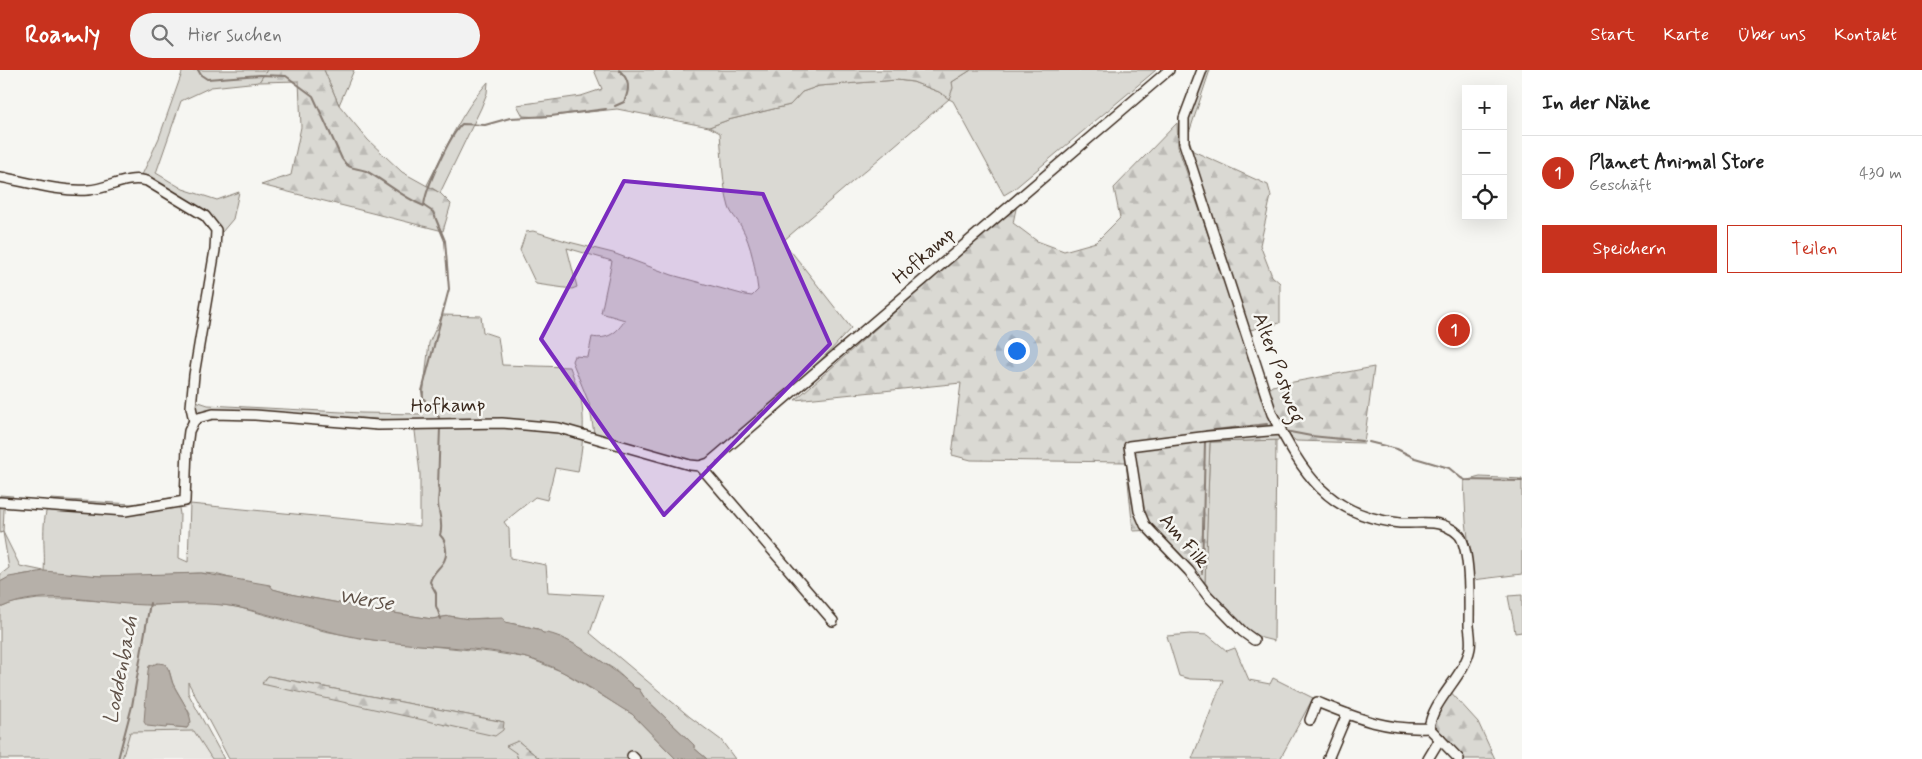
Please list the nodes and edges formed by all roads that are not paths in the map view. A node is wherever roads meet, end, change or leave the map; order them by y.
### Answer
1 (1169, 70) edge
2 (1202, 70) edge
3 (0, 177) edge
4 (194, 421) junction
5 (1280, 430) junction
6 (700, 466) junction
7 (0, 502) edge
8 (833, 621) dead end
9 (1254, 640) dead end
10 (1347, 714) junction
11 (1310, 720) dead end
12 (1429, 728) junction
13 (1440, 739) junction
14 (1328, 759) edge
15 (1428, 759) edge
16 (1459, 759) edge

1 - 6 street, Hofkamp
2 - 5 street, Alter Postweg
3 - 4 street
4 - 6 street, Hofkamp
4 - 7 street
5 - 9 street, Am Filk
5 - 12 street, Alter Postweg
6 - 8 street
10 - 11 street
10 - 12 street
10 - 14 street
12 - 13 street
13 - 15 street
13 - 16 street

